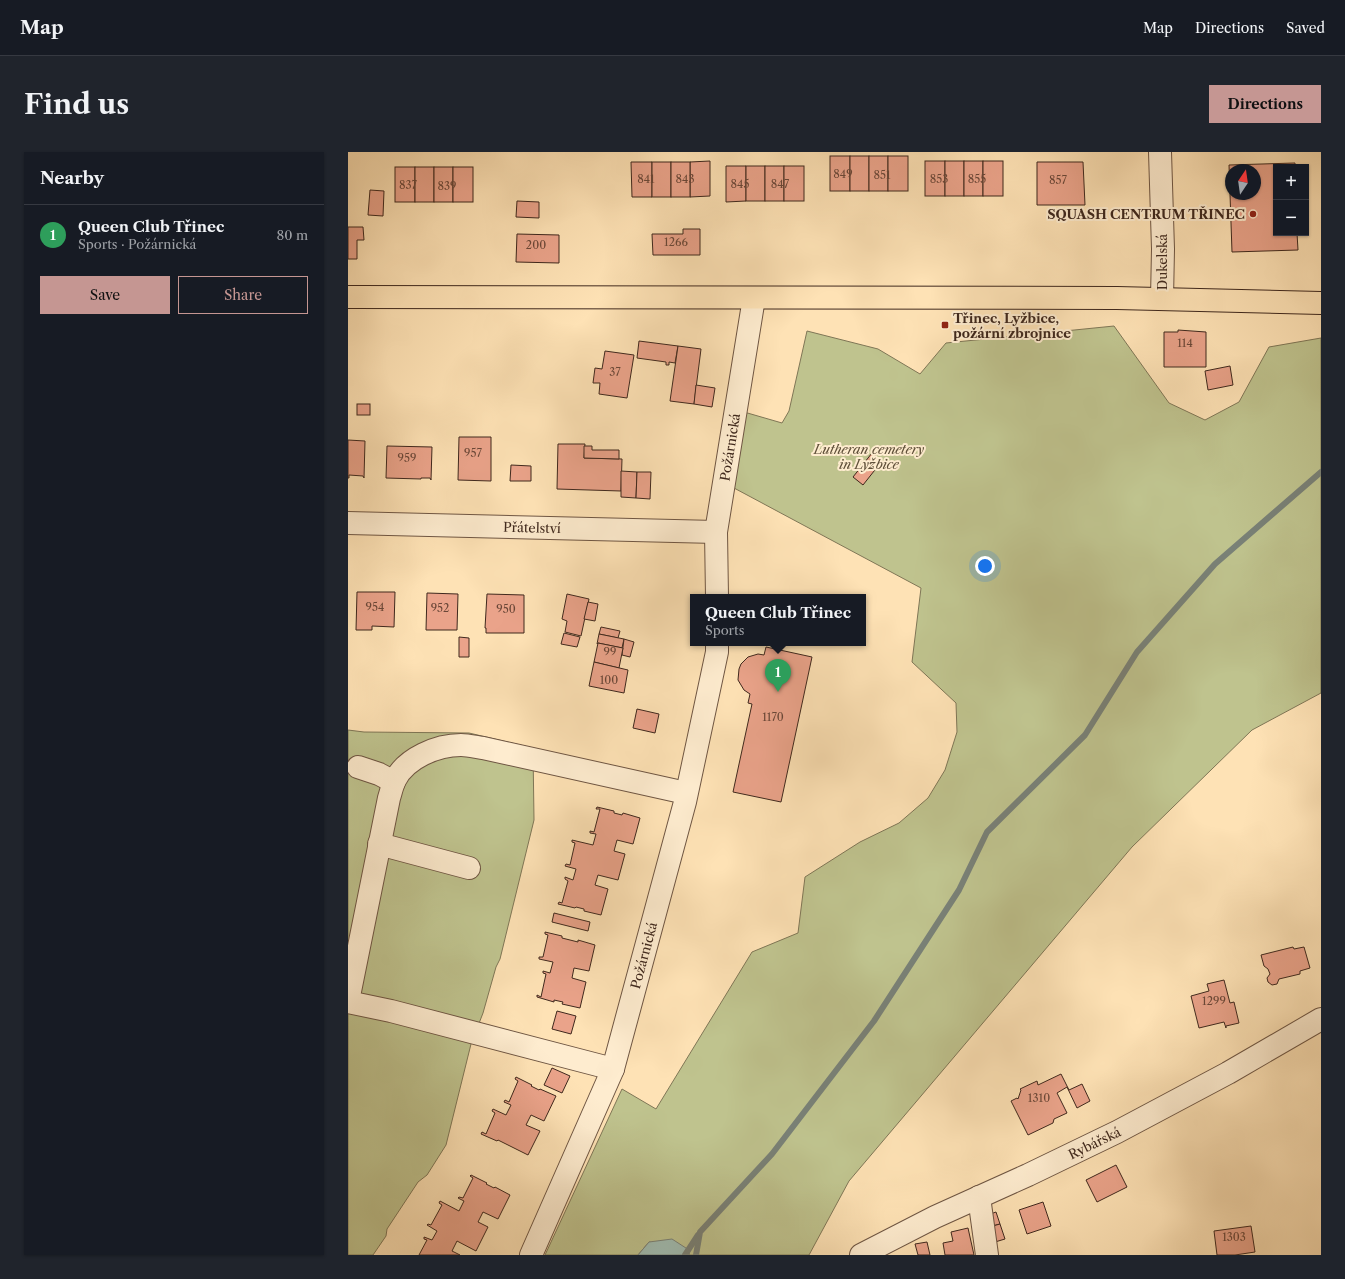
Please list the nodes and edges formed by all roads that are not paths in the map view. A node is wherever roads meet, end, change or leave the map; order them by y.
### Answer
1 (1160, 152) edge
2 (348, 297) edge
3 (754, 298) junction
4 (1162, 299) junction
5 (1321, 303) edge
6 (348, 523) edge
7 (716, 532) junction
8 (717, 594) edge
9 (717, 646) edge
10 (358, 768) dead end
11 (394, 782) junction
12 (686, 793) junction
13 (379, 844) junction
14 (469, 868) dead end
15 (348, 1001) edge
16 (1321, 1019) edge
17 (612, 1069) junction
18 (979, 1197) junction
19 (531, 1255) edge
20 (861, 1255) edge
21 (987, 1255) edge

1 - 4 street, Dukelská
2 - 3 main road
3 - 4 main road
3 - 7 street, Požárnická
4 - 5 main road
6 - 7 street, Přátelství
7 - 8 street, Požárnická
9 - 12 street, Požárnická
10 - 11 street
11 - 12 street
11 - 13 street
12 - 17 street, Požárnická
13 - 14 street
13 - 15 street
15 - 17 street
16 - 18 street, Rybářská
17 - 19 street, Požárnická
18 - 20 street, Rybářská
18 - 21 street

